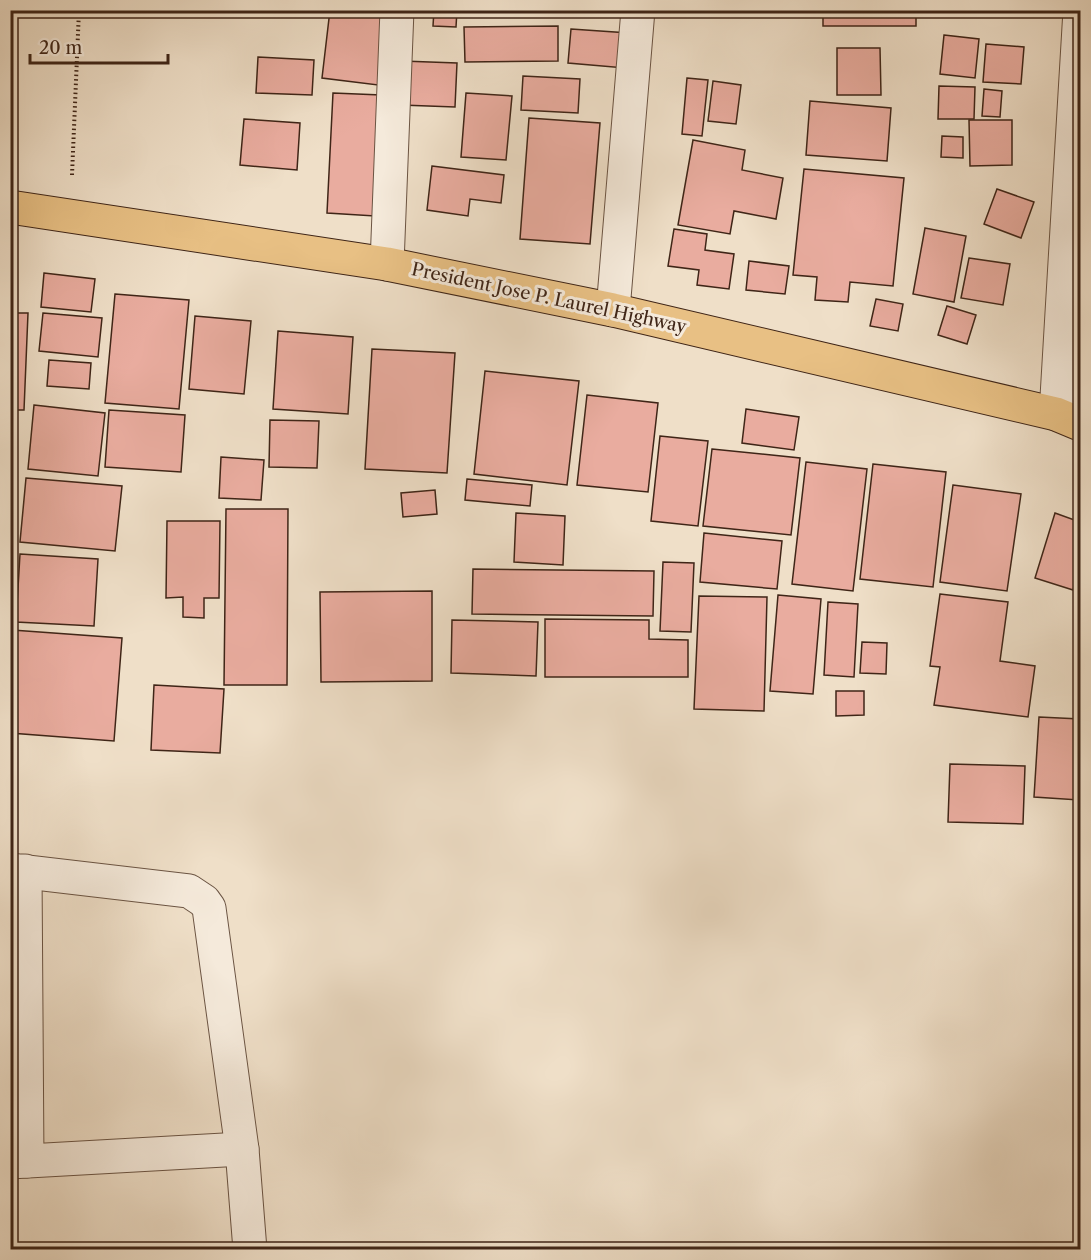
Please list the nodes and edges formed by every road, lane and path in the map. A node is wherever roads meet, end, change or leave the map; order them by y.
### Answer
1 (79, 10) edge
2 (397, 10) edge
3 (638, 10) edge
4 (1080, 10) edge
5 (10, 207) edge
6 (70, 216) junction
7 (387, 264) junction
8 (613, 309) junction
9 (1068, 419) edge
10 (18, 871) edge
11 (242, 1149) junction
12 (19, 1161) edge
13 (250, 1250) edge

1 - 6 path
2 - 7 street
3 - 8 street
4 - 9 street
5 - 6 highway, President Jose P. Laurel Highway
6 - 7 highway, President Jose P. Laurel Highway
7 - 8 highway, President Jose P. Laurel Highway
8 - 9 highway, President Jose P. Laurel Highway
10 - 11 street
10 - 12 street
11 - 12 street
11 - 13 street

